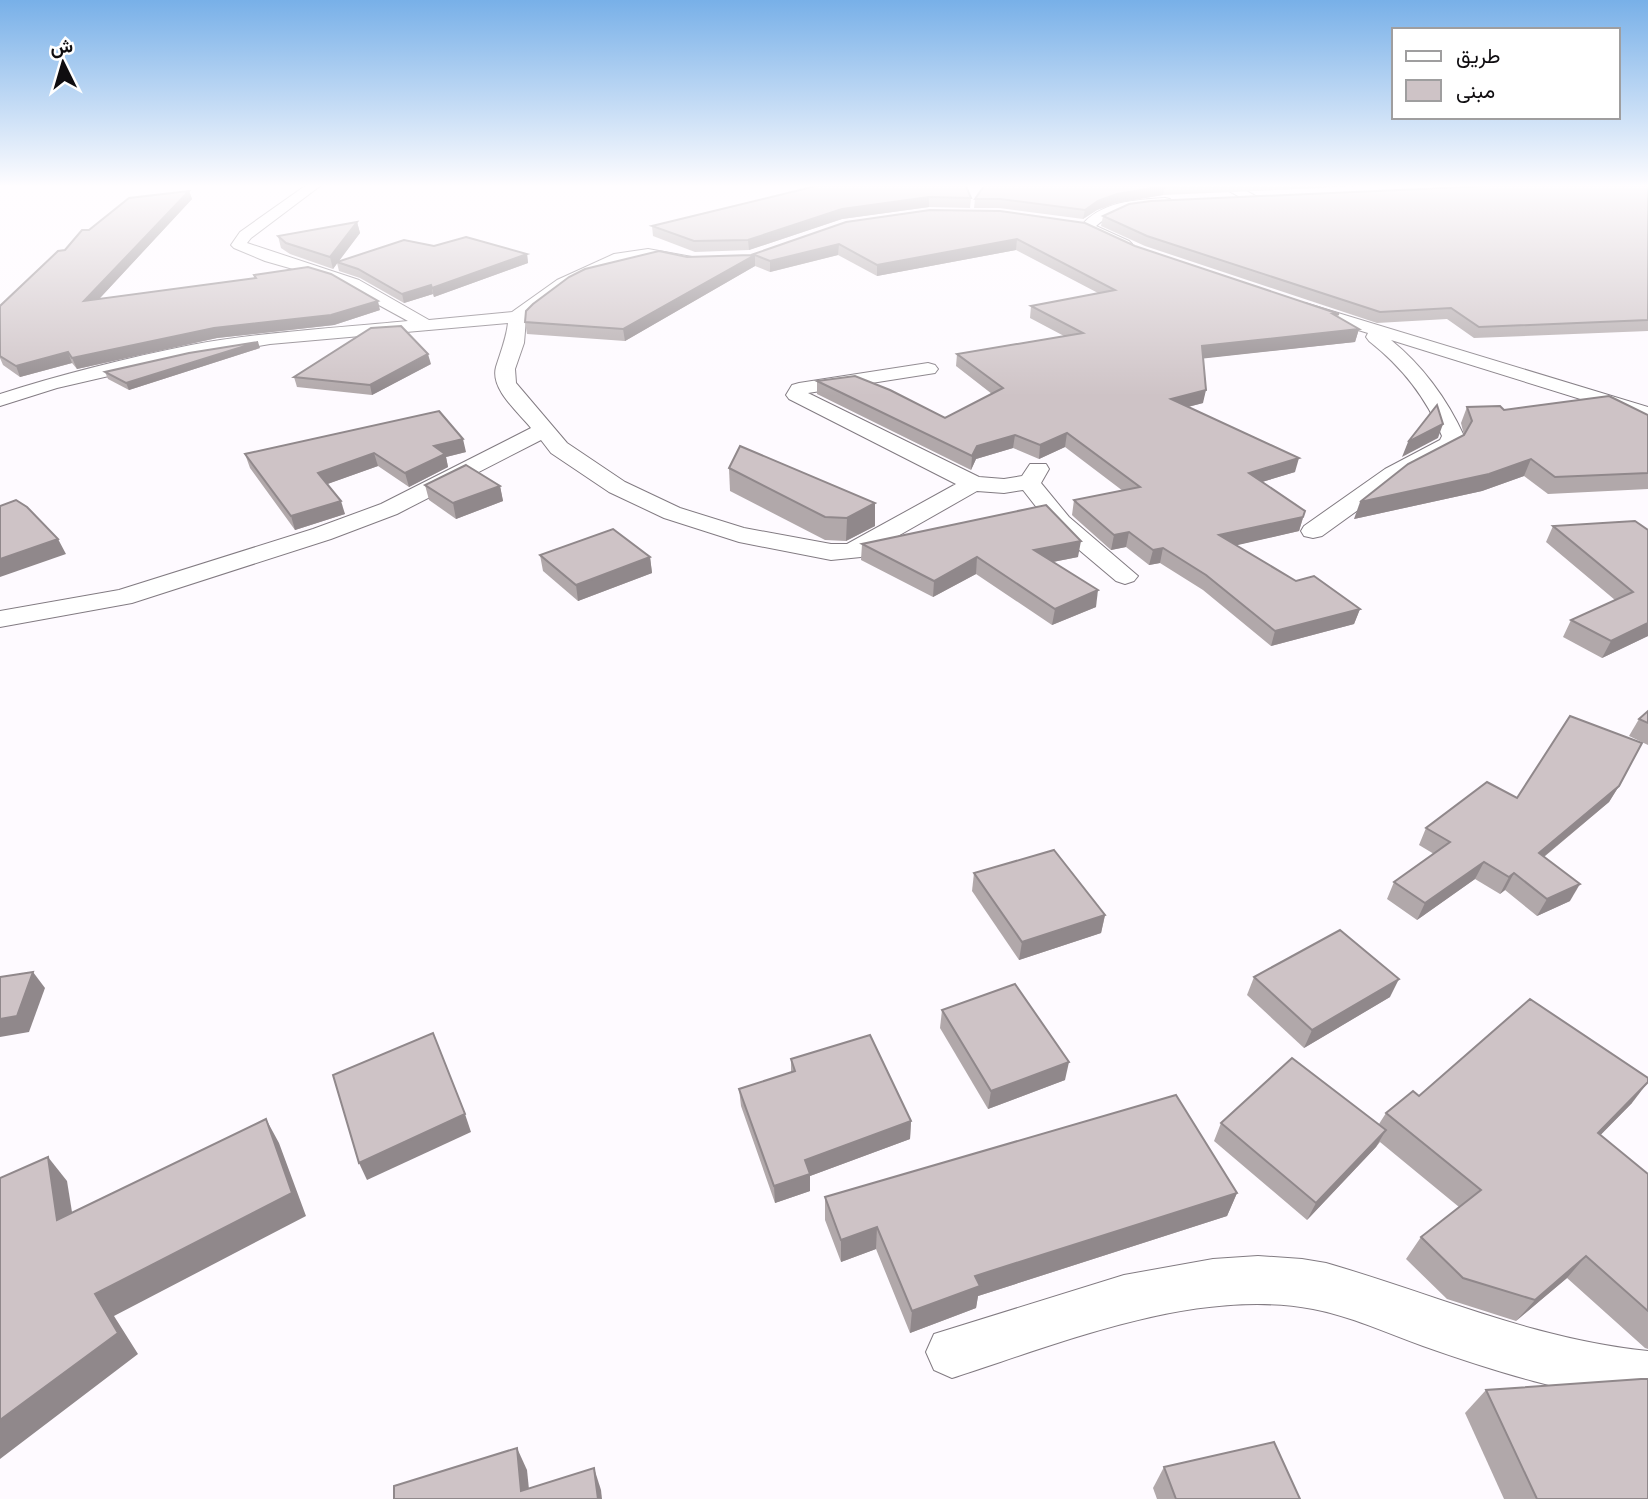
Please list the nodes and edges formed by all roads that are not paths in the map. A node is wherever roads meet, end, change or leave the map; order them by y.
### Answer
1 (266, 256) edge
2 (637, 256) edge
3 (667, 256) edge
4 (706, 260) edge
5 (1287, 302) edge
6 (517, 317) junction
7 (424, 324) junction
8 (1360, 326) junction
9 (928, 369) dead end
10 (0, 400) edge
11 (1648, 414) edge
12 (543, 430) junction
13 (974, 484) junction
14 (1314, 531) dead end
15 (1125, 576) dead end
16 (0, 619) edge
17 (952, 1352) dead end
18 (1648, 1377) edge

1 - 7 street
2 - 6 street
3 - 4 street
5 - 8 street
6 - 7 street
6 - 12 street
7 - 10 street
8 - 11 street
8 - 14 street
9 - 13 street
12 - 13 street
12 - 16 street
13 - 15 street
17 - 18 street

